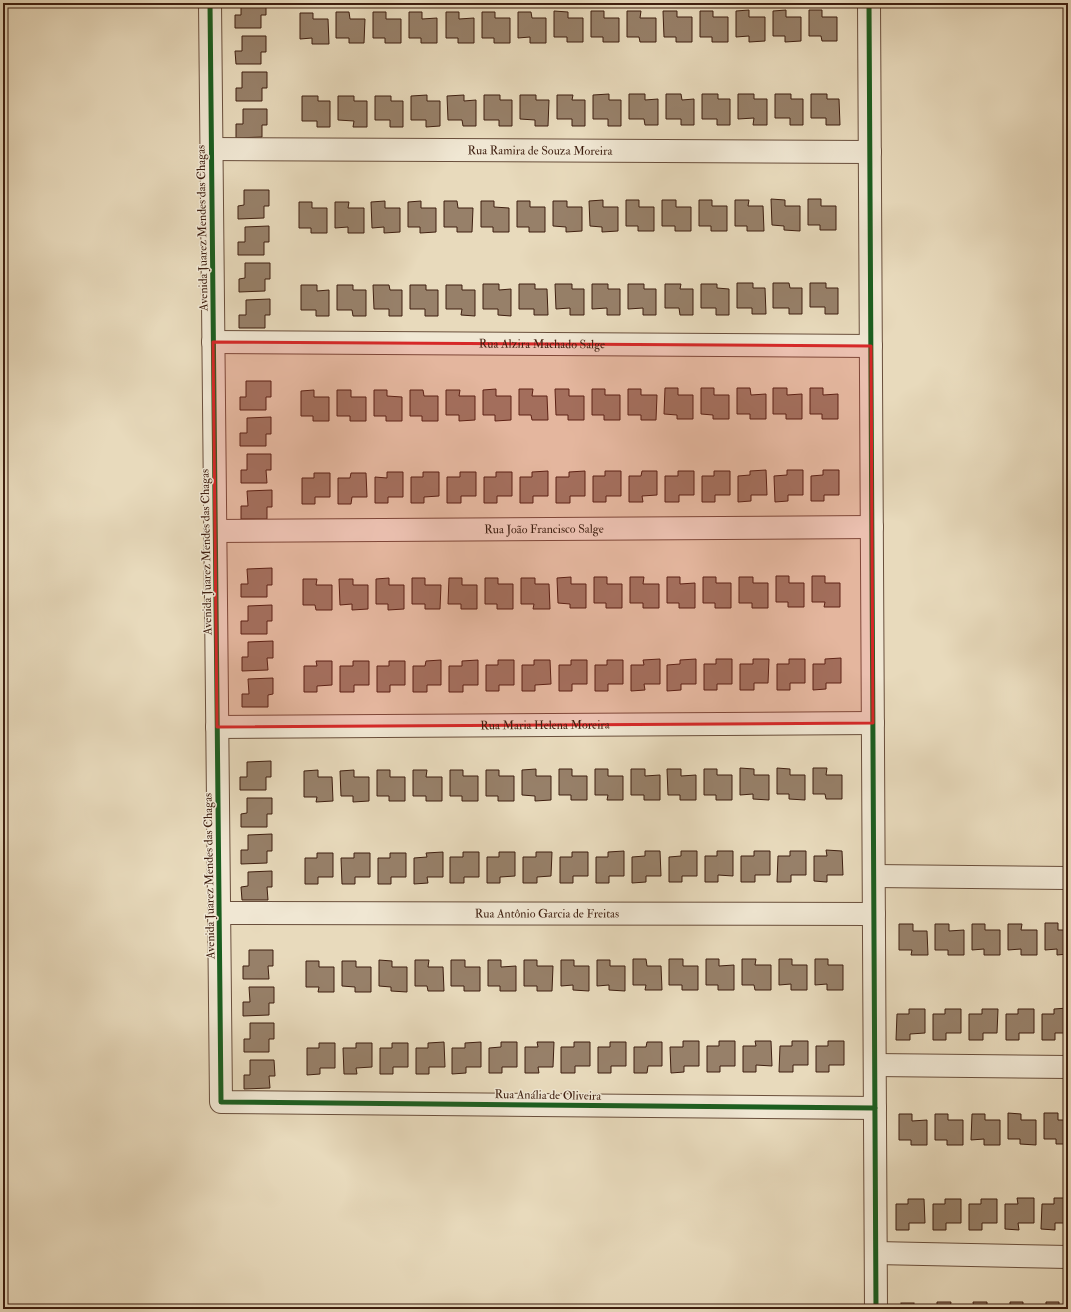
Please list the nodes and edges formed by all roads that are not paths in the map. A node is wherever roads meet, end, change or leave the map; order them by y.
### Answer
1 (210, 3) edge
2 (869, 3) edge
3 (211, 149) junction
4 (870, 152) junction
5 (213, 342) junction
6 (871, 346) junction
7 (872, 527) junction
8 (216, 531) junction
9 (873, 723) junction
10 (217, 727) junction
11 (874, 876) junction
12 (1068, 878) edge
13 (219, 913) junction
14 (874, 914) junction
15 (875, 1064) junction
16 (1068, 1067) edge
17 (221, 1102) joint
18 (875, 1108) junction
19 (876, 1253) junction
20 (1068, 1257) edge
21 (876, 1309) edge

1 - 3 street, Avenida Juarez Mendes das Chagas
2 - 4 street
3 - 4 street, Rua Ramira de Souza Moreira
3 - 5 street, Avenida Juarez Mendes das Chagas
4 - 6 street
5 - 6 street, Rua Alzira Machado Salge
5 - 8 street, Avenida Juarez Mendes das Chagas
6 - 7 street
7 - 8 street, Rua João Francisco Salge
7 - 9 street
8 - 10 street, Avenida Juarez Mendes das Chagas
9 - 10 street, Rua Maria Helena Moreira
9 - 11 street
10 - 13 street, Avenida Juarez Mendes das Chagas
11 - 12 street
11 - 14 street
13 - 14 street, Rua Antônio Garcia de Freitas
13 - 17 street, Avenida Juarez Mendes das Chagas
14 - 15 street
15 - 16 street
15 - 18 street
17 - 18 street, Rua Anália de Oliveira
18 - 19 street
19 - 20 street
19 - 21 street

